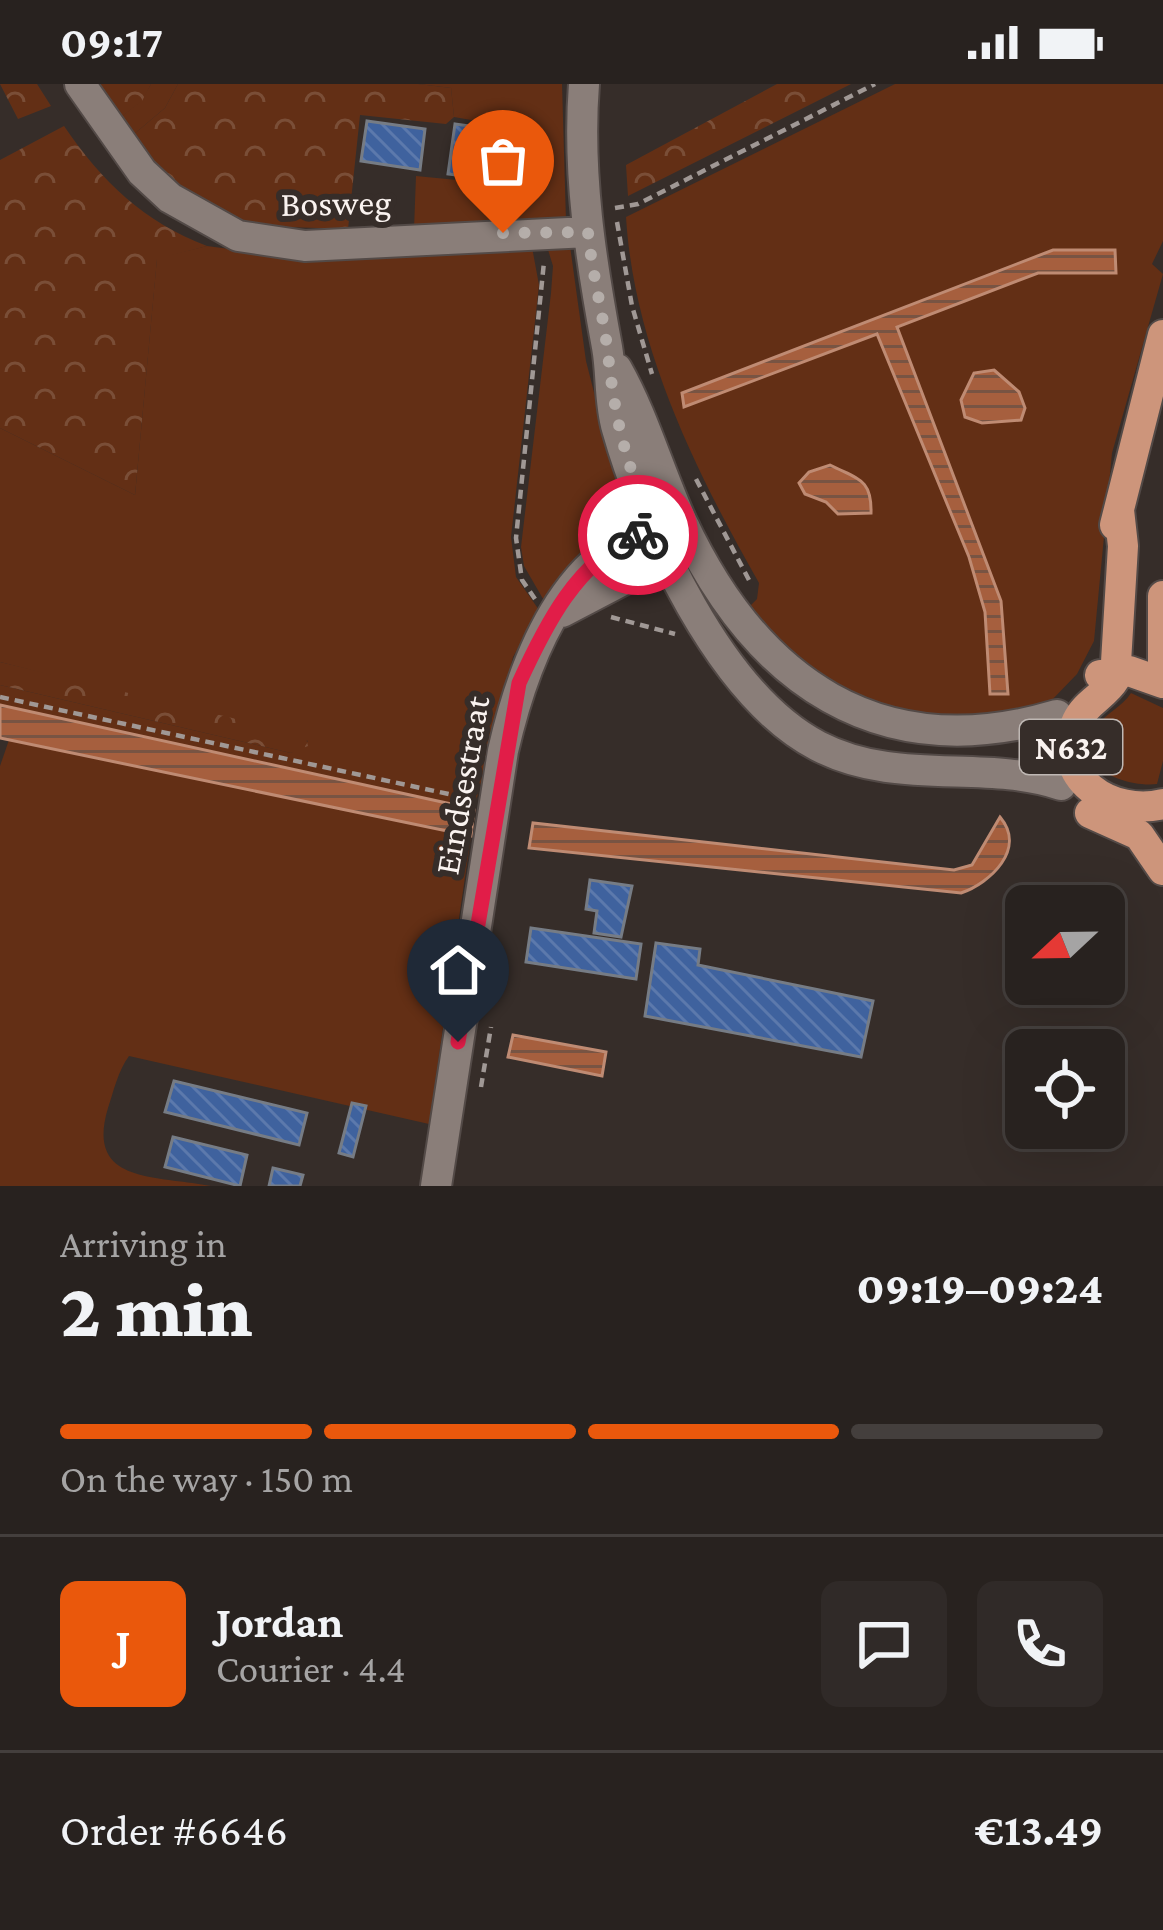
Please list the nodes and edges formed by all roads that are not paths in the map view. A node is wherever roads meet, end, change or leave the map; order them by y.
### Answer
1 (80, 84) edge
2 (584, 84) edge
3 (588, 232) junction
4 (1163, 335) edge
5 (670, 528) junction
6 (669, 556) junction
7 (1163, 596) edge
8 (551, 619) junction
9 (1103, 675) junction
10 (1163, 679) edge
11 (1057, 715) junction
12 (1063, 772) junction
13 (1163, 804) edge
14 (1128, 817) junction
15 (1163, 836) edge
16 (1163, 870) edge
17 (436, 1186) edge

1 - 3 street, Bosweg
2 - 3 street
3 - 5 street
4 - 9 main road, N632
5 - 6 street
5 - 8 street, Eindsestraat
5 - 11 street
6 - 8 street
6 - 12 street
7 - 10 main road, N632
8 - 17 street, Eindsestraat
9 - 10 main road, N632
9 - 11 main road, N632
9 - 12 main road, N632
11 - 12 main road, N632
12 - 14 main road, N632
13 - 14 main road, N632
14 - 15 main road, N632
14 - 16 main road, N632

